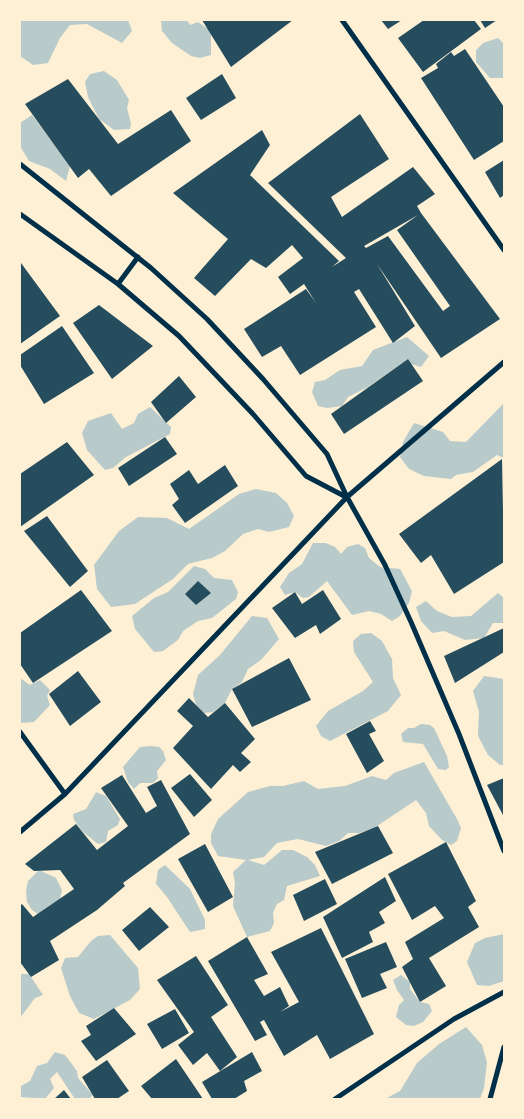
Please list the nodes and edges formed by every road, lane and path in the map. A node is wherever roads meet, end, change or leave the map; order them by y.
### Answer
1 (342, 20) edge
2 (20, 164) edge
3 (20, 214) edge
4 (504, 250) edge
5 (138, 257) junction
6 (118, 284) junction
7 (504, 362) edge
8 (347, 497) junction
9 (20, 732) edge
10 (64, 794) junction
11 (20, 832) edge
12 (504, 851) edge
13 (504, 992) edge
14 (504, 1047) edge
15 (335, 1099) edge
16 (490, 1099) edge

1 - 4 street
2 - 5 street
3 - 6 street
5 - 6 street
5 - 8 street
6 - 8 street
7 - 8 street
8 - 10 street
8 - 12 street
9 - 10 street
10 - 11 street
13 - 15 street
14 - 16 street

